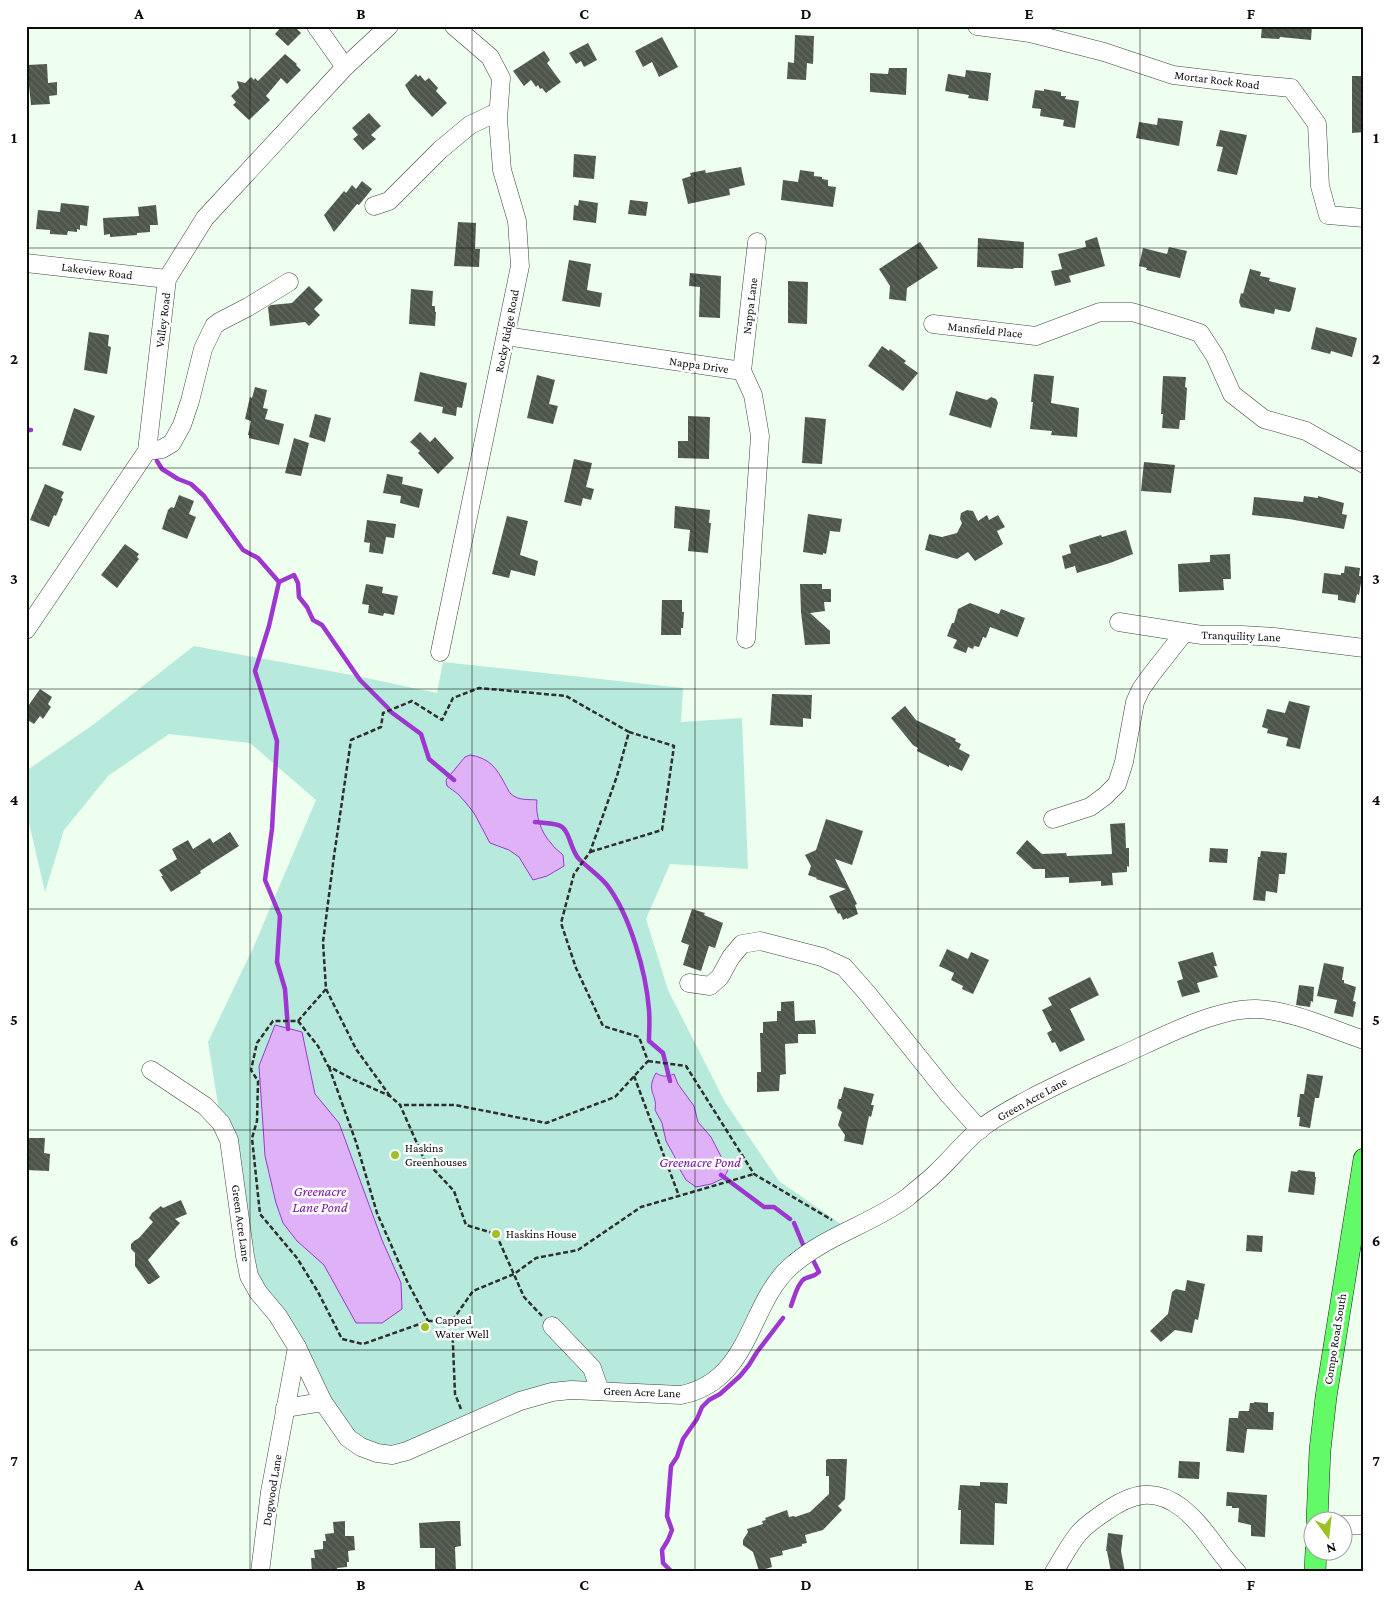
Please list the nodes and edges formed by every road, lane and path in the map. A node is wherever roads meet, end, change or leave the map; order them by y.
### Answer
1 (316, 26) edge
2 (389, 26) edge
3 (454, 26) edge
4 (977, 26) edge
5 (345, 67) junction
6 (498, 114) junction
7 (374, 206) dead end
8 (1364, 218) edge
9 (757, 242) dead end
10 (26, 263) edge
11 (167, 279) junction
12 (289, 282) dead end
13 (933, 324) dead end
14 (506, 336) junction
15 (742, 371) junction
16 (147, 451) junction
17 (1364, 464) edge
18 (1120, 622) dead end
19 (26, 630) edge
20 (1184, 633) junction
21 (746, 639) dead end
22 (1364, 648) edge
23 (440, 652) dead end
24 (629, 732) junction
25 (1052, 819) dead end
26 (590, 852) junction
27 (689, 983) dead end
28 (326, 989) junction
29 (298, 1021) junction
30 (1364, 1040) edge
31 (648, 1061) junction
32 (328, 1066) junction
33 (151, 1070) dead end
34 (634, 1076) junction
35 (390, 1096) junction
36 (400, 1105) junction
37 (980, 1130) junction
38 (1364, 1159) edge
39 (754, 1174) junction
40 (679, 1196) junction
41 (848, 1229) junction
42 (514, 1274) junction
43 (428, 1321) junction
44 (452, 1321) junction
45 (552, 1326) joint
46 (297, 1347) junction
47 (600, 1391) junction
48 (323, 1402) junction
49 (285, 1408) junction
50 (468, 1424) junction
51 (1317, 1510) edge
52 (260, 1572) edge
53 (1054, 1572) edge
54 (1237, 1572) edge

1 - 5 street
2 - 5 street, Valley Road
3 - 6 street, Rocky Ridge Road
4 - 8 street, Mortar Rock Road
5 - 11 street, Valley Road
6 - 7 street
6 - 14 street, Rocky Ridge Road
9 - 15 street, Nappa Lane
10 - 11 street, Lakeview Road
11 - 16 street, Valley Road
12 - 16 street
13 - 17 street, Mansfield Place
14 - 15 street, Nappa Drive
14 - 23 street, Rocky Ridge Road
15 - 21 street, Nappa Drive
16 - 19 street, Valley Road
18 - 20 street, Tranquility Lane
20 - 22 street, Tranquility Lane
20 - 25 street
24 - 26 path
24 - 26 path
24 - 28 path
26 - 31 path
27 - 37 street
28 - 29 path
28 - 35 path
29 - 32 path
29 - 43 path
30 - 37 street, Green Acre Lane
31 - 34 path
31 - 39 path
32 - 35 path
32 - 43 path
33 - 46 street, Green Acre Lane
34 - 36 path
34 - 40 path
35 - 36 path
36 - 42 path
37 - 41 street, Green Acre Lane
38 - 51 main road, Compo Road South
39 - 40 path
39 - 41 path
40 - 42 path
41 - 47 street, Green Acre Lane
42 - 44 path
42 - 45 path
43 - 44 path
44 - 50 path
45 - 47 street
46 - 48 street, Green Acre Lane
46 - 49 street, Dogwood Lane
47 - 50 street, Green Acre Lane
48 - 49 street
48 - 50 street, Green Acre Lane
49 - 52 street, Dogwood Lane
53 - 54 street

